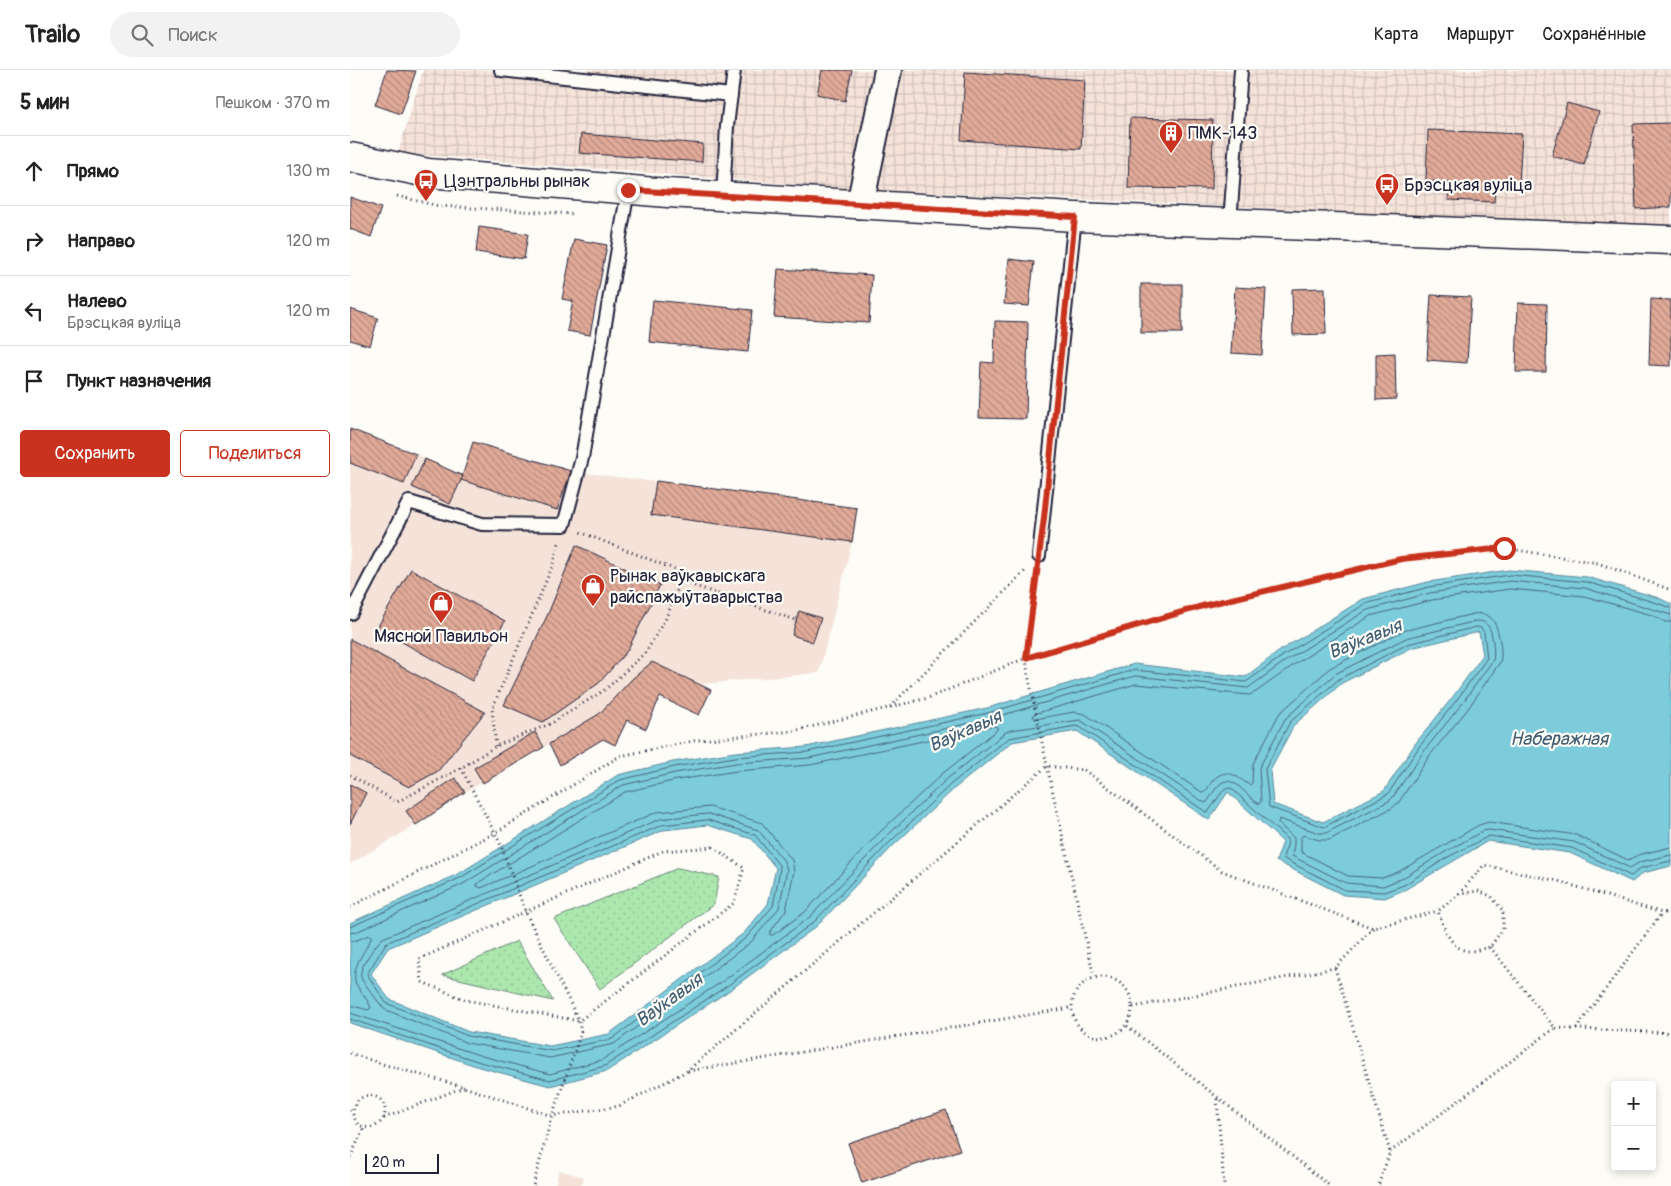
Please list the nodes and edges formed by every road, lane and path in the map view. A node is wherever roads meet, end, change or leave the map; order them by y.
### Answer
1 (501, 70) edge
2 (734, 70) edge
3 (888, 70) edge
4 (1241, 70) edge
5 (731, 94) junction
6 (350, 157) edge
7 (628, 190) junction
8 (723, 196) junction
9 (860, 205) junction
10 (1075, 217) junction
11 (1230, 223) junction
12 (1671, 240) edge
13 (564, 525) junction
14 (1040, 556) junction
15 (680, 581) junction
16 (1671, 590) edge
17 (351, 613) edge
18 (796, 620) dead end
19 (1026, 658) junction
20 (890, 707) junction
21 (496, 746) junction
22 (1047, 766) junction
23 (461, 768) junction
24 (350, 775) edge
25 (495, 833) junction
26 (1459, 894) junction
27 (350, 907) edge
28 (1438, 911) junction
29 (526, 912) junction
30 (1671, 912) edge
31 (1662, 913) junction
32 (1373, 928) junction
33 (1490, 947) junction
34 (1335, 968) junction
35 (1094, 977) junction
36 (1070, 1008) junction
37 (1133, 1008) junction
38 (578, 1022) junction
39 (1127, 1026) junction
40 (1555, 1028) junction
41 (1575, 1029) junction
42 (1671, 1033) edge
43 (350, 1052) edge
44 (687, 1072) junction
45 (464, 1087) junction
46 (1217, 1098) junction
47 (351, 1112) edge
48 (552, 1116) junction
49 (384, 1118) junction
50 (365, 1127) junction
51 (1390, 1152) junction
52 (350, 1157) edge
53 (533, 1186) edge
54 (1224, 1186) edge
55 (1330, 1186) edge
56 (1378, 1186) edge

1 - 5 lane
2 - 5 lane
3 - 9 street
4 - 11 lane
5 - 8 lane
6 - 7 street
7 - 8 street
7 - 13 lane
8 - 9 street
9 - 10 street
10 - 11 street
10 - 14 lane
11 - 12 street
13 - 15 path
13 - 17 lane
13 - 21 path
14 - 19 path
14 - 20 path
15 - 18 path
15 - 21 path
16 - 19 path
19 - 20 path
19 - 22 path
20 - 25 path
21 - 23 path
22 - 32 path
22 - 35 path
22 - 44 path
23 - 24 path
23 - 25 path
25 - 27 path
25 - 29 path
26 - 28 path
26 - 31 path
26 - 33 path
28 - 32 path
28 - 33 path
29 - 38 path
29 - 38 path
29 - 38 path
30 - 31 path
31 - 41 path
32 - 34 path
33 - 40 path
34 - 37 path
34 - 51 path
35 - 36 path
35 - 37 path
36 - 39 path
36 - 44 path
37 - 39 path
38 - 48 path
39 - 46 path
40 - 41 path
40 - 51 path
41 - 42 path
43 - 45 path
44 - 48 path
45 - 48 path
45 - 49 path
46 - 54 path
46 - 55 path
47 - 49 path
47 - 50 path
48 - 53 path
49 - 50 path
50 - 52 path
51 - 56 path

